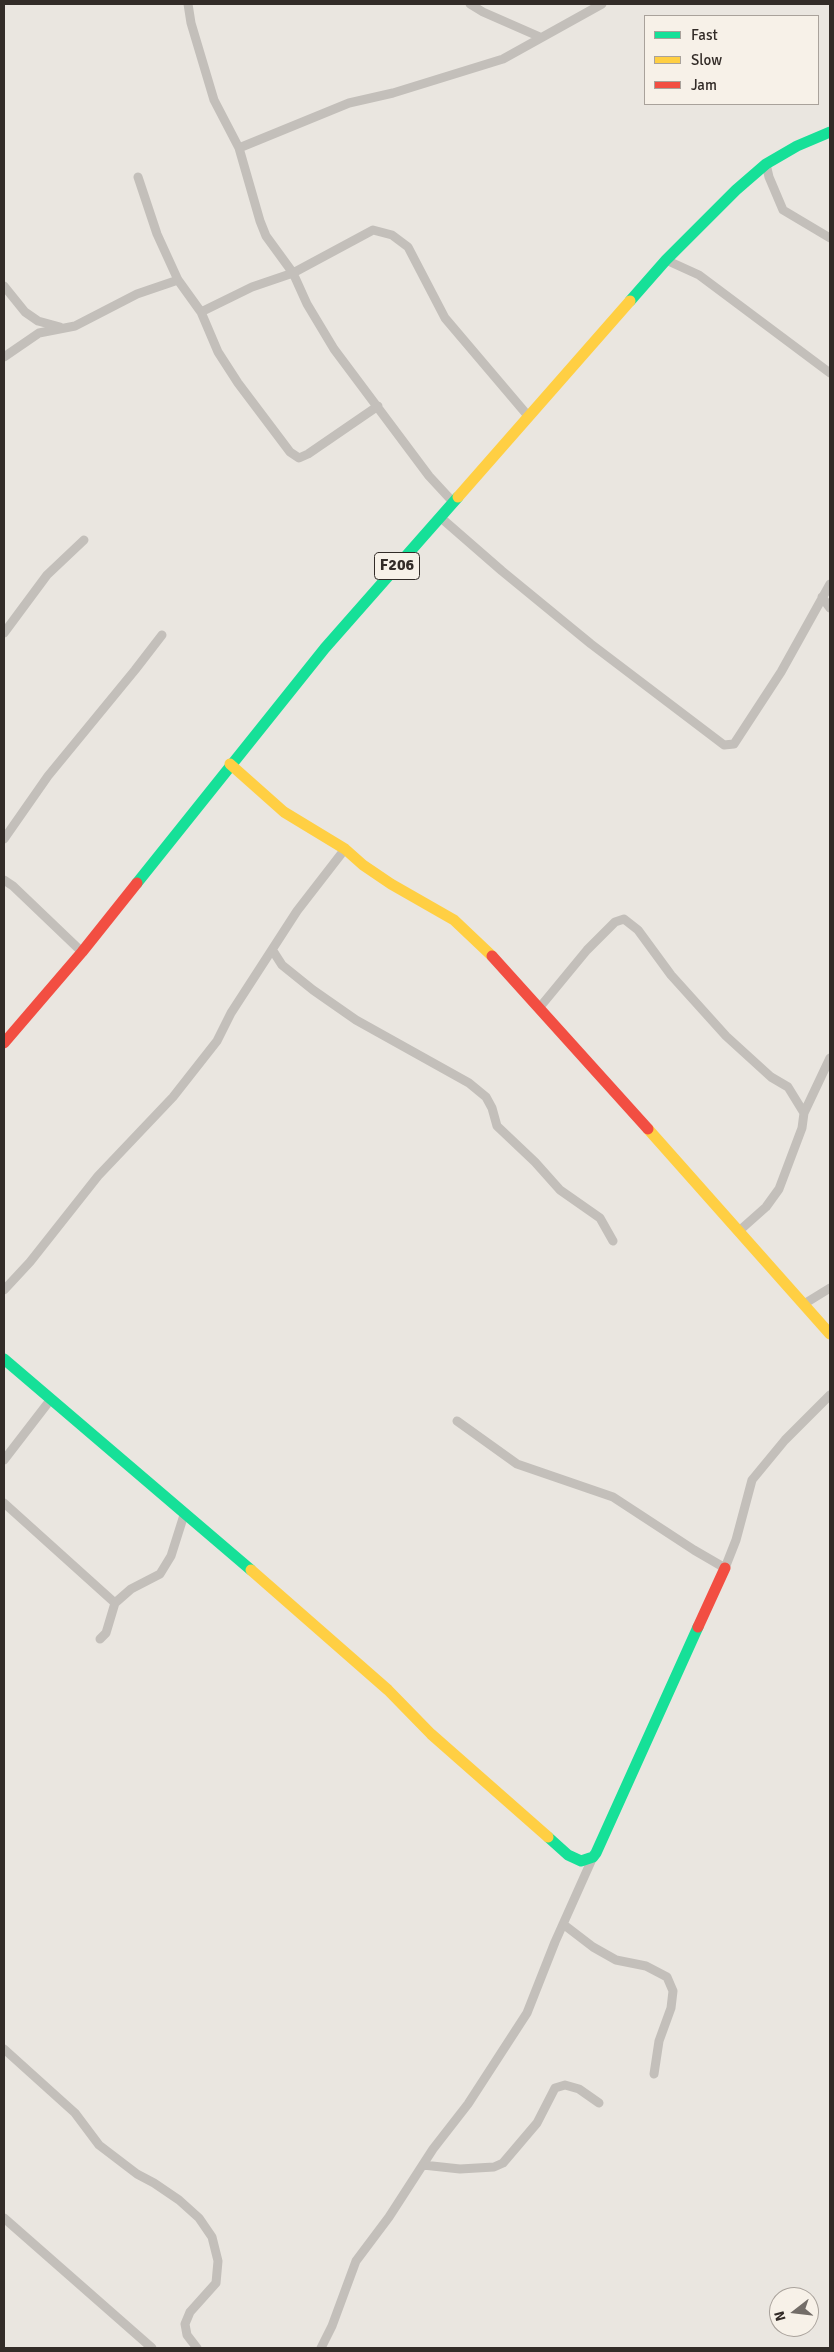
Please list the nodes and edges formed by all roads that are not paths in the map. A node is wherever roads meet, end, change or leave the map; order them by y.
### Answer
1 (188, 4) edge
2 (470, 4) edge
3 (602, 4) edge
4 (540, 37) junction
5 (830, 132) edge
6 (240, 148) junction
7 (766, 164) junction
8 (138, 177) dead end
9 (830, 238) edge
10 (666, 260) junction
11 (293, 273) junction
12 (178, 280) junction
13 (4, 286) edge
14 (201, 312) junction
15 (76, 326) junction
16 (4, 357) edge
17 (830, 373) edge
18 (378, 406) junction
19 (529, 417) junction
20 (452, 502) junction
21 (440, 517) junction
22 (84, 540) dead end
23 (830, 584) edge
24 (822, 597) junction
25 (830, 608) edge
26 (4, 633) edge
27 (162, 635) dead end
28 (230, 764) junction
29 (4, 839) edge
30 (345, 849) junction
31 (4, 880) edge
32 (273, 951) junction
33 (82, 952) junction
34 (540, 1007) junction
35 (4, 1043) edge
36 (830, 1058) edge
37 (804, 1113) junction
38 (739, 1231) junction
39 (613, 1241) dead end
40 (830, 1288) edge
41 (4, 1290) edge
42 (804, 1304) junction
43 (830, 1334) edge
44 (4, 1359) edge
45 (830, 1395) edge
46 (50, 1398) junction
47 (457, 1421) dead end
48 (4, 1460) edge
49 (4, 1504) edge
50 (184, 1515) junction
51 (725, 1568) junction
52 (115, 1603) junction
53 (100, 1639) dead end
54 (593, 1857) junction
55 (563, 1924) junction
56 (4, 2049) edge
57 (654, 2074) dead end
58 (599, 2103) dead end
59 (423, 2165) junction
60 (4, 2218) edge
61 (152, 2348) edge
62 (196, 2348) edge
63 (320, 2348) edge

1 - 6 street
2 - 4 street
3 - 4 street
4 - 6 street
5 - 7 street, F206
6 - 11 street
7 - 9 street
7 - 10 street, F206
8 - 12 street
10 - 17 street
10 - 19 street, F206
11 - 14 street
11 - 18 street
11 - 19 street
12 - 14 street
12 - 15 street
13 - 15 street
14 - 18 street
15 - 16 street
18 - 20 street
19 - 20 street, F206
20 - 21 street, F206
21 - 24 street
21 - 28 street, F206
22 - 26 street
23 - 24 street
24 - 25 street
27 - 29 street
28 - 30 street
28 - 33 street, F206
30 - 32 street
30 - 34 street
31 - 33 street
32 - 39 street
32 - 41 street
33 - 35 street, F206
34 - 37 street
34 - 38 street
36 - 37 street
37 - 38 street
38 - 42 street
40 - 42 street
42 - 43 street
44 - 46 street
45 - 51 street
46 - 48 street
46 - 50 street
47 - 51 street
49 - 52 street
50 - 52 street
50 - 54 street
51 - 54 street
52 - 53 street
54 - 55 street
55 - 57 street
55 - 59 street
56 - 62 street
58 - 59 street
59 - 63 street
60 - 61 street

